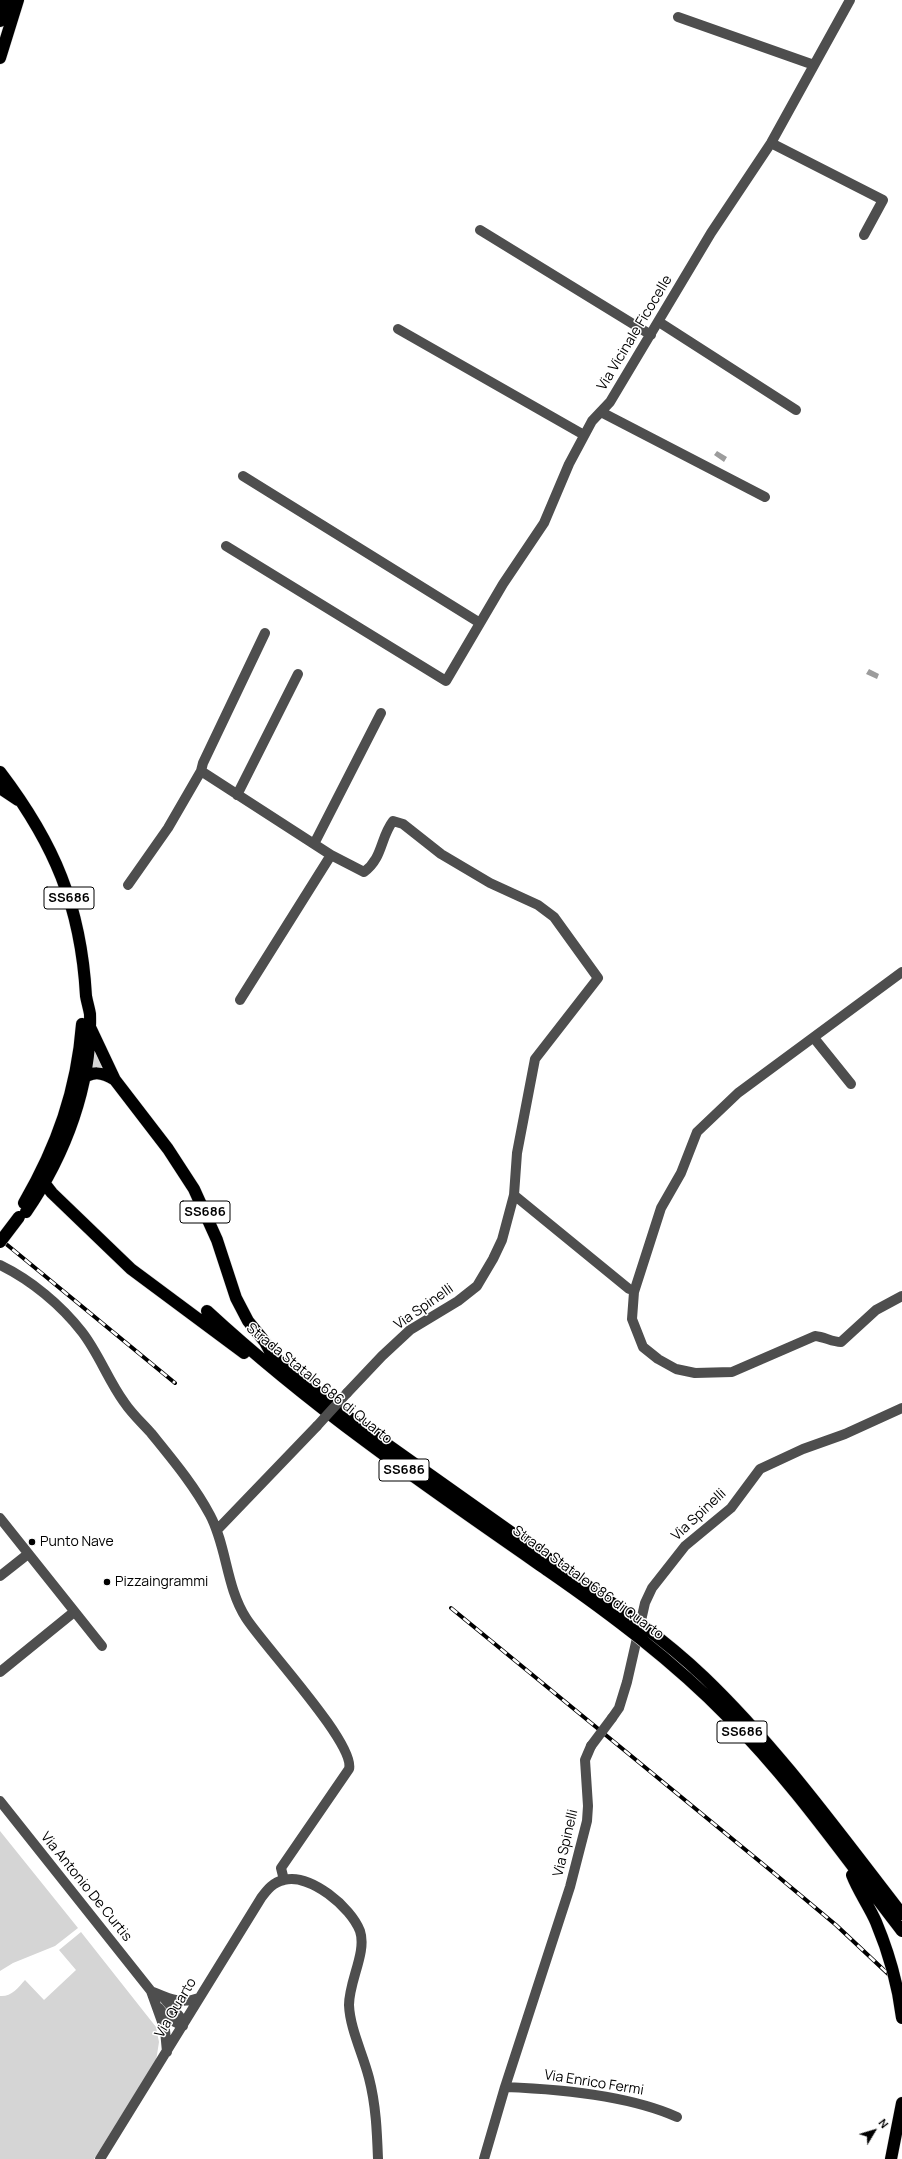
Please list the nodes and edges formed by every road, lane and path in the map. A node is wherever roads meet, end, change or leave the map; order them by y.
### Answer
1 (6, 0) edge
2 (18, 0) edge
3 (850, 0) edge
4 (678, 17) dead end
5 (0, 21) edge
6 (0, 58) edge
7 (814, 65) junction
8 (771, 142) junction
9 (480, 230) dead end
10 (864, 235) dead end
11 (659, 322) junction
12 (398, 329) dead end
13 (651, 335) junction
14 (796, 410) dead end
15 (601, 412) junction
16 (584, 435) junction
17 (243, 476) dead end
18 (765, 497) dead end
19 (226, 546) dead end
20 (480, 624) junction
21 (265, 633) dead end
22 (298, 674) dead end
23 (381, 713) dead end
24 (201, 771) junction
25 (0, 772) edge
26 (0, 788) edge
27 (237, 795) junction
28 (24, 804) junction
29 (314, 844) junction
30 (331, 855) junction
31 (128, 885) dead end
32 (902, 972) edge
33 (86, 1000) junction
34 (240, 1000) dead end
35 (90, 1027) junction
36 (814, 1038) junction
37 (84, 1077) junction
38 (114, 1080) junction
39 (852, 1084) dead end
40 (73, 1087) junction
41 (70, 1114) junction
42 (44, 1169) junction
43 (45, 1184) junction
44 (514, 1196) junction
45 (60, 1201) junction
46 (23, 1214) junction
47 (0, 1242) edge
48 (0, 1265) edge
49 (632, 1290) junction
50 (902, 1296) edge
51 (207, 1311) dead end
52 (269, 1359) junction
53 (902, 1408) edge
54 (0, 1518) edge
55 (217, 1530) junction
56 (28, 1554) junction
57 (550, 1566) junction
58 (0, 1576) edge
59 (74, 1612) junction
60 (102, 1646) dead end
61 (0, 1672) edge
62 (0, 1801) edge
63 (846, 1859) junction
64 (284, 1880) junction
65 (902, 1914) edge
66 (902, 1931) edge
67 (158, 1998) junction
68 (199, 1998) junction
69 (902, 2018) edge
70 (183, 2026) junction
71 (167, 2052) junction
72 (504, 2087) junction
73 (902, 2103) edge
74 (677, 2117) dead end
75 (902, 2147) edge
76 (100, 2159) edge
77 (378, 2159) edge
78 (484, 2159) edge
79 (891, 2159) edge
80 (896, 2159) edge

1 - 5 highway
2 - 6 highway
3 - 7 street, Via Vicinale Ficocelle
4 - 7 street
7 - 8 street, Via Vicinale Ficocelle
8 - 10 street
8 - 11 street, Via Vicinale Ficocelle
9 - 13 street
11 - 13 street, Via Vicinale Ficocelle
11 - 14 street
12 - 16 street
13 - 15 street, Via Vicinale Ficocelle
15 - 16 street, Via Vicinale Ficocelle
15 - 18 street
16 - 20 street, Via Vicinale Ficocelle
17 - 20 street
19 - 20 street, Via Vicinale Ficocelle
21 - 24 street
22 - 27 street
23 - 29 street
24 - 27 street
24 - 31 street
25 - 28 highway, SS686
26 - 28 highway
27 - 29 street
28 - 33 highway, SS686
29 - 30 street
30 - 34 street
30 - 44 street, Via Spinelli
32 - 36 street
33 - 35 highway, SS686
33 - 40 highway, SS686
35 - 37 highway, SS686
35 - 38 highway, SS686
36 - 39 street
36 - 49 street
37 - 38 highway, SS686
37 - 40 highway
37 - 41 highway, SS686
38 - 52 highway, SS686
40 - 41 highway, SS686
41 - 42 highway, SS686
41 - 43 highway, SS686
42 - 43 highway, SS686
42 - 46 highway, SS686
43 - 45 highway, SS686
43 - 46 highway, SS686
44 - 49 street
44 - 55 street, Via Spinelli, bridge
45 - 46 highway, SS686
45 - 52 highway, SS686
46 - 47 highway, SS686, bridge
48 - 55 street
49 - 50 street
51 - 52 highway, Strada Statale 686 di Quarto / SS686
52 - 57 highway, Strada Statale 686 di Quarto / SS686
53 - 72 street, Via Spinelli, bridge
54 - 56 street
55 - 64 street
56 - 58 street
56 - 59 street
57 - 63 highway, Strada Statale 686 di Quarto / SS686, bridge
57 - 65 highway, Strada Statale 686 di Quarto / SS686, bridge
59 - 60 street
59 - 61 street
62 - 67 street, Via Antonio De Curtis
63 - 66 highway, Strada Statale 686 di Quarto / SS686, bridge
63 - 69 highway, bridge
64 - 68 street, Via Quarto
64 - 77 street
67 - 68 street
67 - 70 street
67 - 71 street
68 - 70 street, Via Quarto
70 - 71 street, Via Quarto
71 - 76 street, Via Quarto
72 - 74 street, Via Enrico Fermi
72 - 78 street, Via Spinelli
73 - 79 highway
75 - 80 highway

